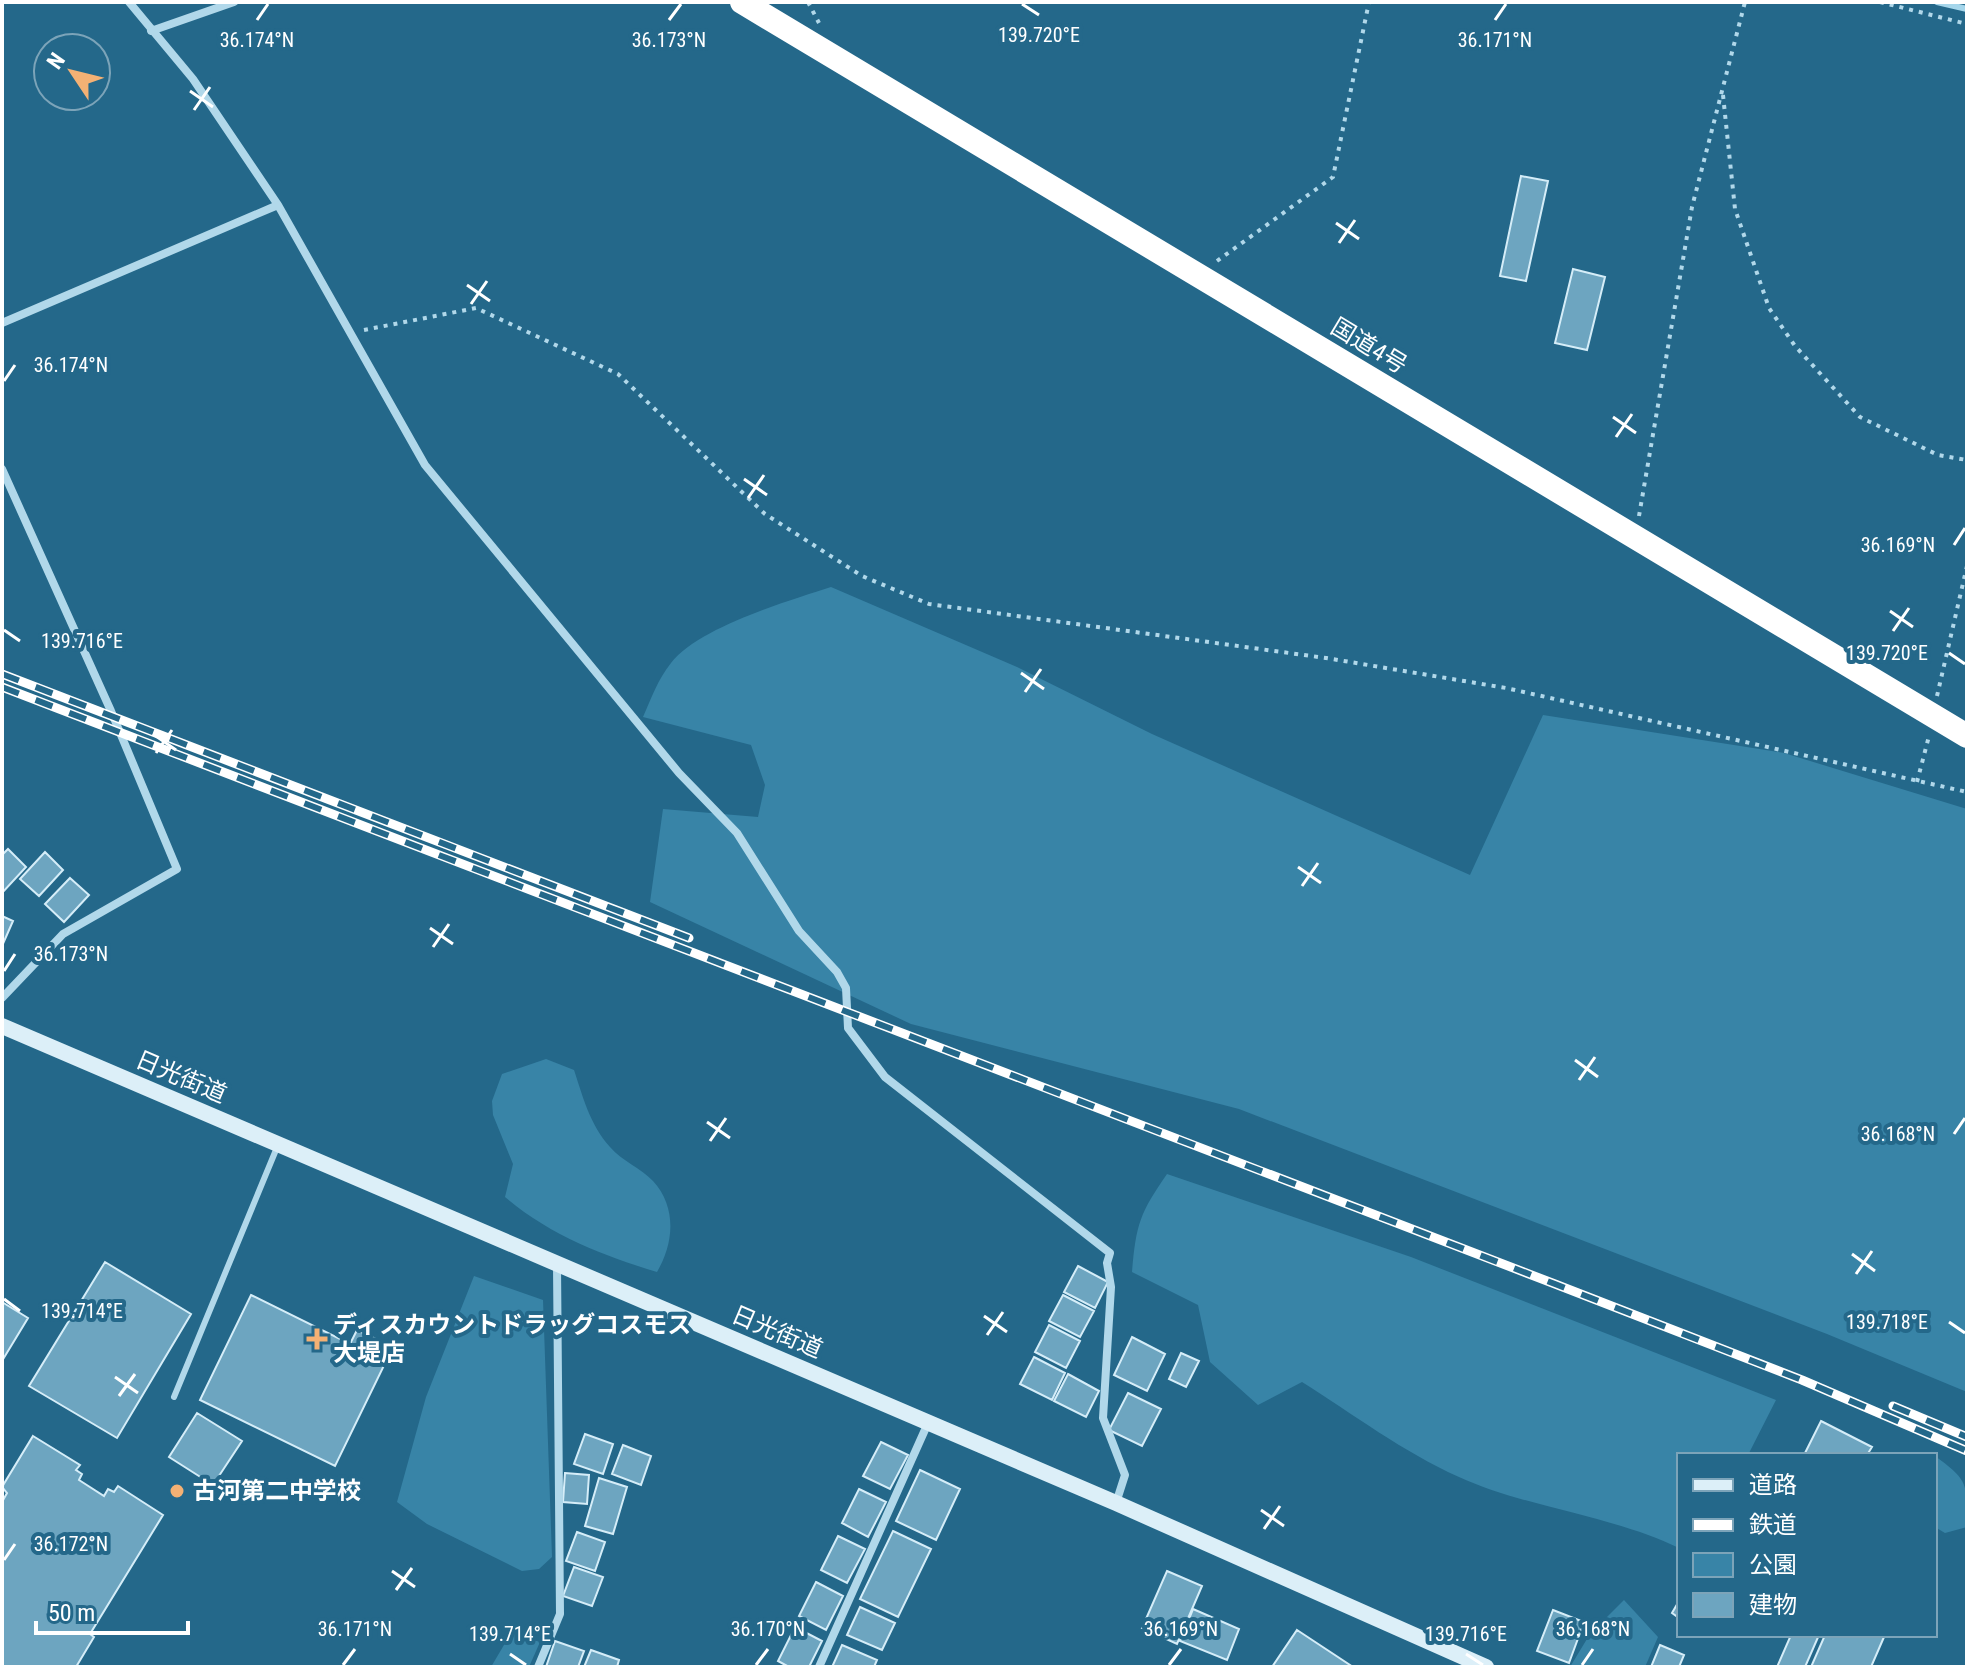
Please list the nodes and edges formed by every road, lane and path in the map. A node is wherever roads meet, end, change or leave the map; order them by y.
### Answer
1 (129, 2) edge
2 (234, 2) edge
3 (742, 2) edge
4 (1369, 2) edge
5 (1745, 2) edge
6 (1880, 2) edge
7 (1967, 24) edge
8 (151, 31) junction
9 (1723, 89) junction
10 (278, 205) junction
11 (1203, 278) junction
12 (2, 323) edge
13 (350, 333) junction
14 (1967, 460) edge
15 (2, 469) edge
16 (1634, 537) junction
17 (1967, 566) edge
18 (1934, 716) junction
19 (1967, 736) edge
20 (1917, 782) junction
21 (1967, 792) edge
22 (2, 998) edge
23 (2, 1026) edge
24 (278, 1145) junction
25 (557, 1264) junction
26 (174, 1397) dead end
27 (929, 1423) junction
28 (1116, 1503) junction
29 (538, 1667) edge
30 (819, 1667) edge
31 (1486, 1667) edge

1 - 8 street
2 - 8 street
3 - 11 highway, 国道4号
4 - 11 path
5 - 9 path
6 - 7 path
8 - 10 street
9 - 14 path
9 - 16 path
10 - 12 street
10 - 13 street
11 - 16 highway, 国道4号
13 - 20 path
13 - 28 street
15 - 22 street
16 - 18 highway, 国道4号
17 - 18 path
18 - 19 highway, 国道4号
18 - 20 path
20 - 21 path
23 - 24 main road, 日光街道
24 - 25 main road, 日光街道
24 - 26 lane
25 - 27 main road, 日光街道
25 - 29 street
27 - 28 main road, 日光街道
27 - 30 street
28 - 31 main road, 日光街道

